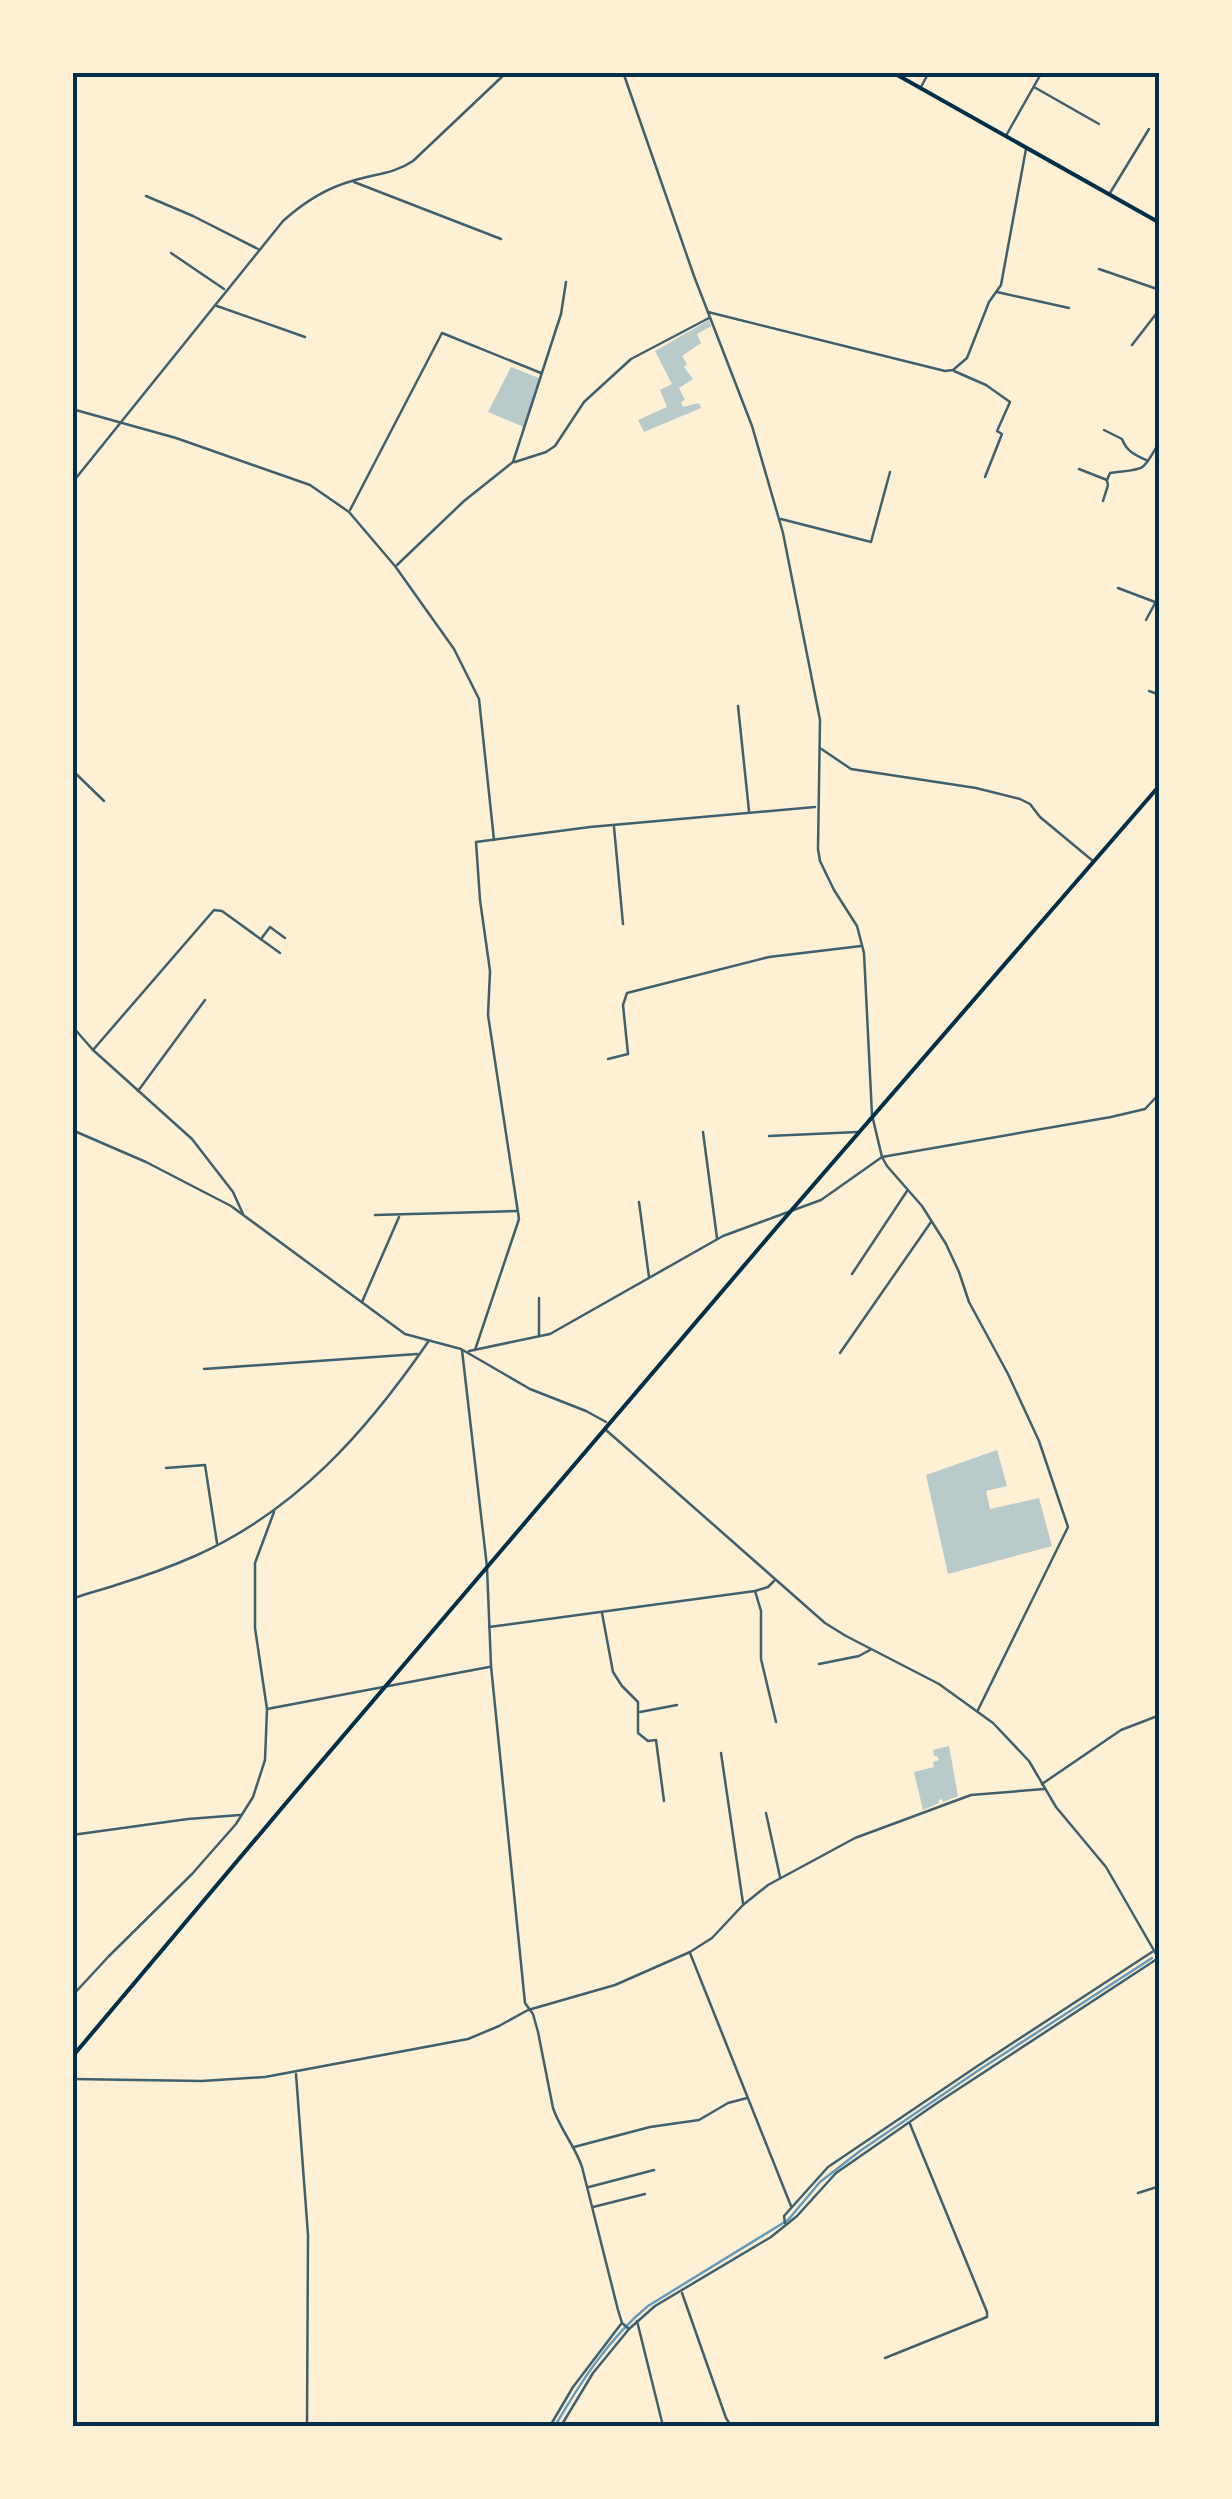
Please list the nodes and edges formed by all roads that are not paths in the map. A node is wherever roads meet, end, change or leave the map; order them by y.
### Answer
1 (507, 72) edge
2 (623, 72) edge
3 (892, 72) edge
4 (929, 72) edge
5 (1042, 72) edge
6 (1034, 87) junction
7 (920, 88) junction
8 (1098, 124) dead end
9 (1150, 129) dead end
10 (1006, 136) junction
11 (1027, 147) junction
12 (352, 181) junction
13 (1110, 194) junction
14 (146, 196) dead end
15 (1160, 223) edge
16 (502, 239) dead end
17 (259, 250) junction
18 (171, 254) dead end
19 (1100, 270) dead end
20 (566, 282) dead end
21 (1160, 290) edge
22 (226, 291) junction
23 (996, 292) junction
24 (214, 306) junction
25 (1160, 306) edge
26 (1069, 308) dead end
27 (709, 315) junction
28 (1158, 315) edge
29 (305, 338) dead end
30 (1132, 345) dead end
31 (953, 370) junction
32 (542, 373) junction
33 (72, 409) edge
34 (121, 422) junction
35 (1104, 430) dead end
36 (1160, 441) edge
37 (1149, 461) junction
38 (513, 462) junction
39 (1080, 469) dead end
40 (890, 472) dead end
41 (985, 477) dead end
42 (1107, 480) junction
43 (72, 482) edge
44 (1103, 502) dead end
45 (349, 512) junction
46 (779, 519) junction
47 (395, 566) junction
48 (1118, 588) dead end
49 (1160, 594) edge
50 (1155, 602) junction
51 (1146, 620) dead end
52 (1149, 691) dead end
53 (1160, 694) edge
54 (738, 706) dead end
55 (819, 747) junction
56 (72, 770) edge
57 (1160, 784) edge
58 (104, 801) dead end
59 (817, 807) junction
60 (749, 813) junction
61 (614, 825) junction
62 (494, 840) junction
63 (1093, 861) junction
64 (623, 924) dead end
65 (285, 938) dead end
66 (261, 939) junction
67 (862, 946) junction
68 (280, 953) dead end
69 (205, 1000) dead end
70 (72, 1026) edge
71 (93, 1050) junction
72 (608, 1059) dead end
73 (138, 1090) junction
74 (1160, 1093) edge
75 (872, 1115) junction
76 (72, 1130) edge
77 (703, 1132) dead end
78 (858, 1132) junction
79 (769, 1136) dead end
80 (882, 1157) junction
81 (908, 1190) junction
82 (638, 1202) dead end
83 (518, 1211) junction
84 (789, 1212) junction
85 (243, 1214) junction
86 (400, 1214) junction
87 (376, 1215) dead end
88 (932, 1220) junction
89 (718, 1239) junction
90 (852, 1274) dead end
91 (650, 1278) junction
92 (540, 1298) dead end
93 (362, 1303) junction
94 (539, 1336) junction
95 (428, 1341) junction
96 (461, 1349) junction
97 (476, 1350) junction
98 (467, 1352) junction
99 (420, 1353) junction
100 (840, 1353) dead end
101 (204, 1369) dead end
102 (607, 1426) junction
103 (166, 1468) dead end
104 (274, 1512) junction
105 (217, 1544) junction
106 (488, 1567) junction
107 (776, 1580) junction
108 (754, 1591) junction
109 (72, 1599) edge
110 (602, 1612) junction
111 (490, 1628) junction
112 (872, 1649) junction
113 (818, 1664) dead end
114 (491, 1666) junction
115 (384, 1686) junction
116 (678, 1705) dead end
117 (267, 1710) junction
118 (978, 1710) junction
119 (639, 1712) junction
120 (1160, 1715) edge
121 (776, 1722) dead end
122 (720, 1754) dead end
123 (1044, 1786) junction
124 (664, 1802) dead end
125 (766, 1813) dead end
126 (242, 1815) junction
127 (72, 1835) edge
128 (780, 1878) junction
129 (743, 1905) junction
130 (690, 1952) junction
131 (1154, 1952) junction
132 (1159, 1959) edge
133 (72, 1996) edge
134 (528, 2010) junction
135 (72, 2057) edge
136 (296, 2072) junction
137 (72, 2079) edge
138 (748, 2098) junction
139 (909, 2123) junction
140 (574, 2147) junction
141 (654, 2170) dead end
142 (1160, 2186) edge
143 (587, 2188) junction
144 (1138, 2193) dead end
145 (645, 2194) dead end
146 (592, 2207) junction
147 (792, 2207) junction
148 (785, 2223) junction
149 (682, 2291) junction
150 (637, 2322) junction
151 (625, 2326) junction
152 (885, 2358) dead end
153 (307, 2426) edge
154 (550, 2426) edge
155 (560, 2426) edge
156 (664, 2426) edge
157 (732, 2426) edge

1 - 12 street
2 - 27 street
3 - 7 main road
4 - 7 street
5 - 6 street
6 - 8 street
6 - 10 street
7 - 10 main road
9 - 13 street
10 - 11 main road
11 - 13 main road
11 - 23 street
12 - 16 street
12 - 17 street
13 - 15 main road
14 - 17 street
17 - 22 street
18 - 22 street
19 - 21 street
20 - 32 street
22 - 24 street
23 - 26 street
23 - 31 street
24 - 29 street
24 - 34 street
25 - 28 street
27 - 31 street
27 - 38 street
27 - 46 street
28 - 30 street
31 - 41 street
32 - 38 street
32 - 45 street
33 - 34 street
34 - 43 street
34 - 45 street
35 - 37 street
36 - 37 street
37 - 42 street
38 - 47 street
39 - 42 street
40 - 46 street
42 - 44 street
45 - 47 street
46 - 55 street
47 - 62 street
48 - 50 street
49 - 50 street
50 - 51 street
52 - 53 street
54 - 60 street
55 - 59 street
55 - 63 street
56 - 58 street
57 - 63 main road
59 - 60 street
59 - 67 street
60 - 61 street
61 - 62 street
61 - 64 street
62 - 83 street
63 - 75 main road
65 - 66 street
66 - 68 street
66 - 71 street
67 - 72 street
67 - 75 street
69 - 73 street
70 - 71 street
71 - 73 street
73 - 85 street
74 - 80 street
75 - 78 main road
75 - 80 street
76 - 85 street
77 - 89 street
78 - 79 street
78 - 84 main road
80 - 81 street
80 - 84 street
81 - 88 street
81 - 90 street
82 - 91 street
83 - 86 street
83 - 97 street
84 - 89 street
84 - 102 main road
85 - 93 street
86 - 87 street
86 - 93 street
88 - 100 street
88 - 118 street
89 - 91 street
91 - 94 street
92 - 94 street
93 - 95 street
94 - 97 street
95 - 96 street
95 - 99 street
96 - 98 street
96 - 106 street
97 - 98 street
98 - 102 street
99 - 101 street
99 - 104 street
102 - 106 main road
102 - 107 street
103 - 105 street
104 - 105 street
104 - 117 street
105 - 109 street
106 - 111 street
106 - 115 main road
107 - 108 street
107 - 112 street
108 - 110 street
108 - 121 street
110 - 111 street
110 - 119 street
111 - 114 street
112 - 113 street
112 - 118 street
114 - 115 street
114 - 134 street
115 - 117 street
115 - 135 main road
116 - 119 street
117 - 126 street
118 - 123 street
119 - 124 street
120 - 123 street
122 - 129 street
123 - 128 street
123 - 131 street
125 - 128 street
126 - 127 street
126 - 133 street
128 - 129 street
129 - 130 street
130 - 134 street
130 - 138 street
131 - 132 street
131 - 147 street
132 - 139 street
134 - 136 street
134 - 140 street
136 - 137 street
136 - 153 street
138 - 140 street
138 - 147 street
139 - 148 street
139 - 152 street
140 - 143 street
141 - 143 street
142 - 144 street
143 - 146 street
145 - 146 street
146 - 151 street
147 - 148 street
148 - 149 street
149 - 150 street
149 - 157 street
150 - 151 street
150 - 156 street
151 - 154 street
151 - 155 street

